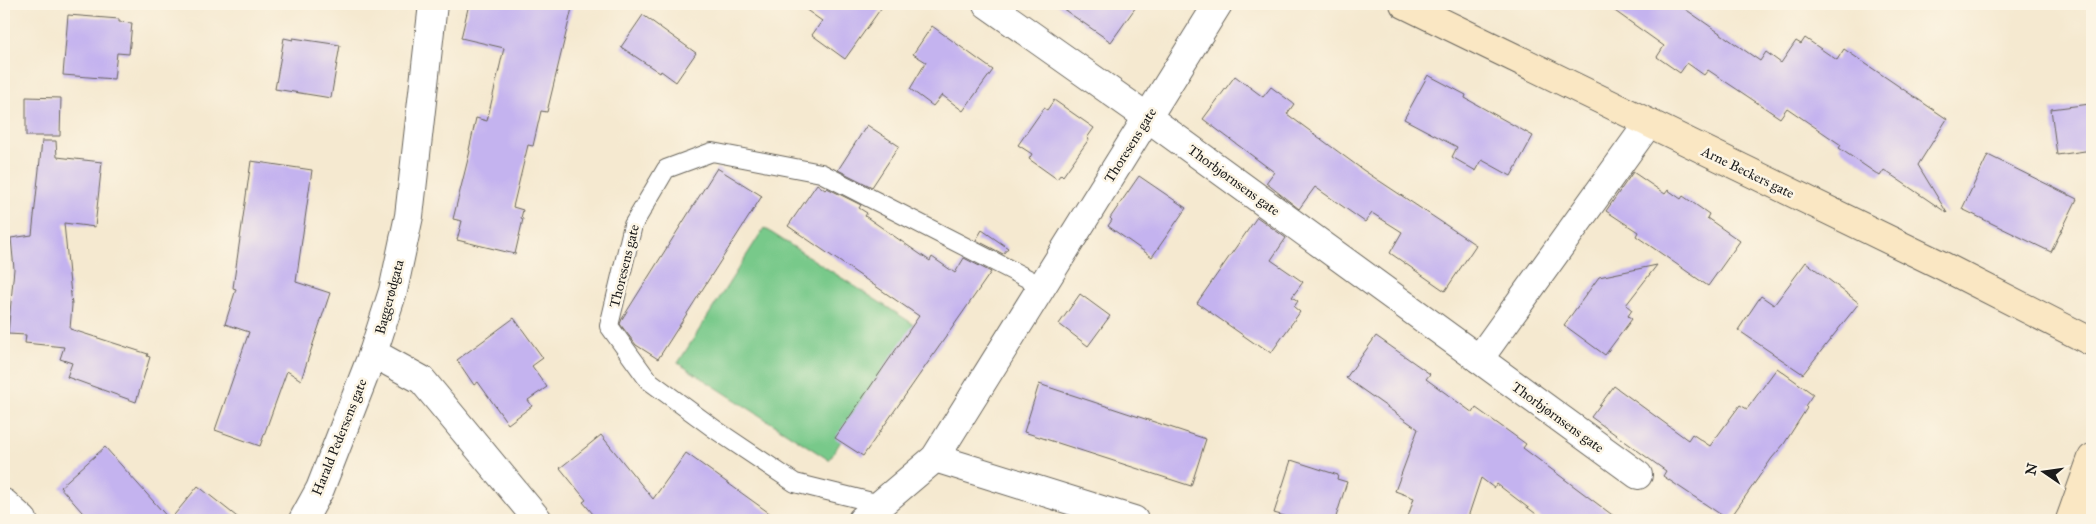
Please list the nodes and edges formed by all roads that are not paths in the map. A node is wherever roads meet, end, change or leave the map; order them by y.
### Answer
1 (433, 4) edge
2 (987, 4) edge
3 (1218, 4) edge
4 (1404, 4) edge
5 (1147, 117) junction
6 (1648, 124) junction
7 (1042, 286) junction
8 (2092, 342) edge
9 (373, 353) junction
10 (1479, 359) junction
11 (935, 458) junction
12 (2092, 458) edge
13 (1638, 475) dead end
14 (4, 503) edge
15 (871, 512) edge
16 (23, 520) edge
17 (304, 520) edge
18 (538, 520) edge
19 (1134, 520) edge
20 (2070, 520) edge

1 - 9 street, Baggerødgata
2 - 5 street, Thorbjørnsens gate
3 - 5 street, Thoresens gate
4 - 6 main road, Arne Beckers gate
5 - 7 street, Thoresens gate
5 - 10 street, Thorbjørnsens gate
6 - 8 main road, Arne Beckers gate
6 - 10 street
7 - 11 street, Thoresens gate
7 - 15 lane, Thoresens gate
9 - 17 street, Harald Pedersens gate
9 - 18 street, Baggerødgata
10 - 13 street, Thorbjørnsens gate
11 - 15 street, Thoresens gate
11 - 19 street
12 - 20 main road
14 - 16 street

